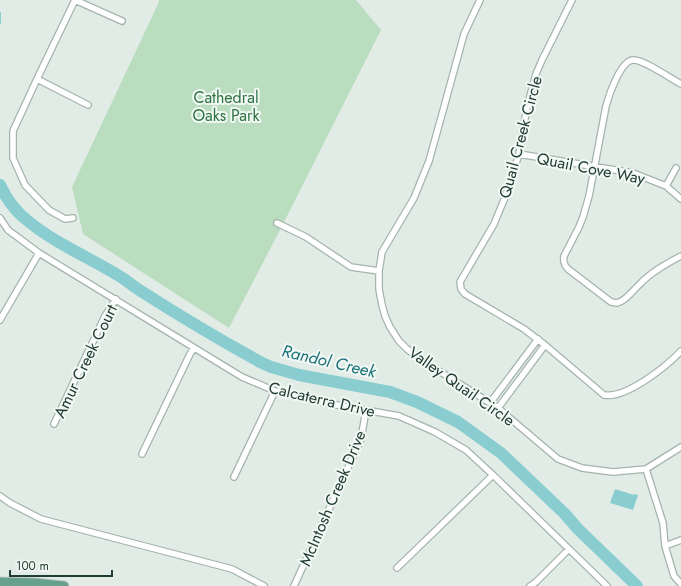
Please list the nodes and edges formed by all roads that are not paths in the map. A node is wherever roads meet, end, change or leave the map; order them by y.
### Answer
1 (75, 0) edge
2 (480, 0) edge
3 (572, 0) edge
4 (122, 21) dead end
5 (37, 79) junction
6 (681, 84) edge
7 (88, 104) dead end
8 (519, 154) junction
9 (594, 166) junction
10 (676, 168) dead end
11 (666, 186) junction
12 (681, 199) edge
13 (0, 218) edge
14 (73, 218) dead end
15 (278, 223) dead end
16 (39, 253) junction
17 (681, 256) edge
18 (379, 271) junction
19 (116, 299) junction
20 (0, 320) edge
21 (538, 339) junction
22 (545, 345) junction
23 (194, 348) junction
24 (681, 351) edge
25 (275, 390) junction
26 (490, 403) junction
27 (498, 408) junction
28 (366, 410) junction
29 (54, 424) dead end
30 (681, 448) edge
31 (142, 454) dead end
32 (646, 468) junction
33 (493, 475) junction
34 (234, 477) dead end
35 (0, 496) edge
36 (681, 540) edge
37 (666, 546) junction
38 (569, 549) junction
39 (397, 568) dead end
40 (0, 582) edge
41 (681, 584) edge
42 (64, 586) edge
43 (264, 586) edge
44 (294, 586) edge
45 (530, 586) edge
46 (607, 586) edge

1 - 4 street
1 - 5 street
2 - 18 street, Valley Quail Circle
3 - 8 street, Quail Creek Circle
5 - 7 street
5 - 14 street
6 - 9 street
8 - 9 street, Quail Cove Way
8 - 21 street, Quail Creek Circle
9 - 11 street, Quail Cove Way
9 - 17 street
10 - 11 street
11 - 12 street, Quail Cove Way
13 - 16 street, Calcaterra Drive
15 - 18 street
16 - 19 street, Calcaterra Drive
16 - 20 street
18 - 26 street, Valley Quail Circle
19 - 23 street, Calcaterra Drive
19 - 29 street, Amur Creek Court
21 - 22 street, Quail Creek Circle
21 - 26 street
22 - 24 street, Quail Creek Circle
22 - 27 street
23 - 25 street, Calcaterra Drive
23 - 31 street
25 - 28 street, Calcaterra Drive
25 - 34 street
26 - 27 street, Valley Quail Circle
27 - 32 street, Valley Quail Circle
28 - 33 street, Calcaterra Drive
28 - 44 street, McIntosh Creek Drive
30 - 32 street, Valley Quail Circle
32 - 37 street
33 - 38 street, Calcaterra Drive
33 - 39 street
35 - 43 street
36 - 37 street
37 - 41 street
38 - 45 street
38 - 46 street, Calcaterra Drive
40 - 42 main road

